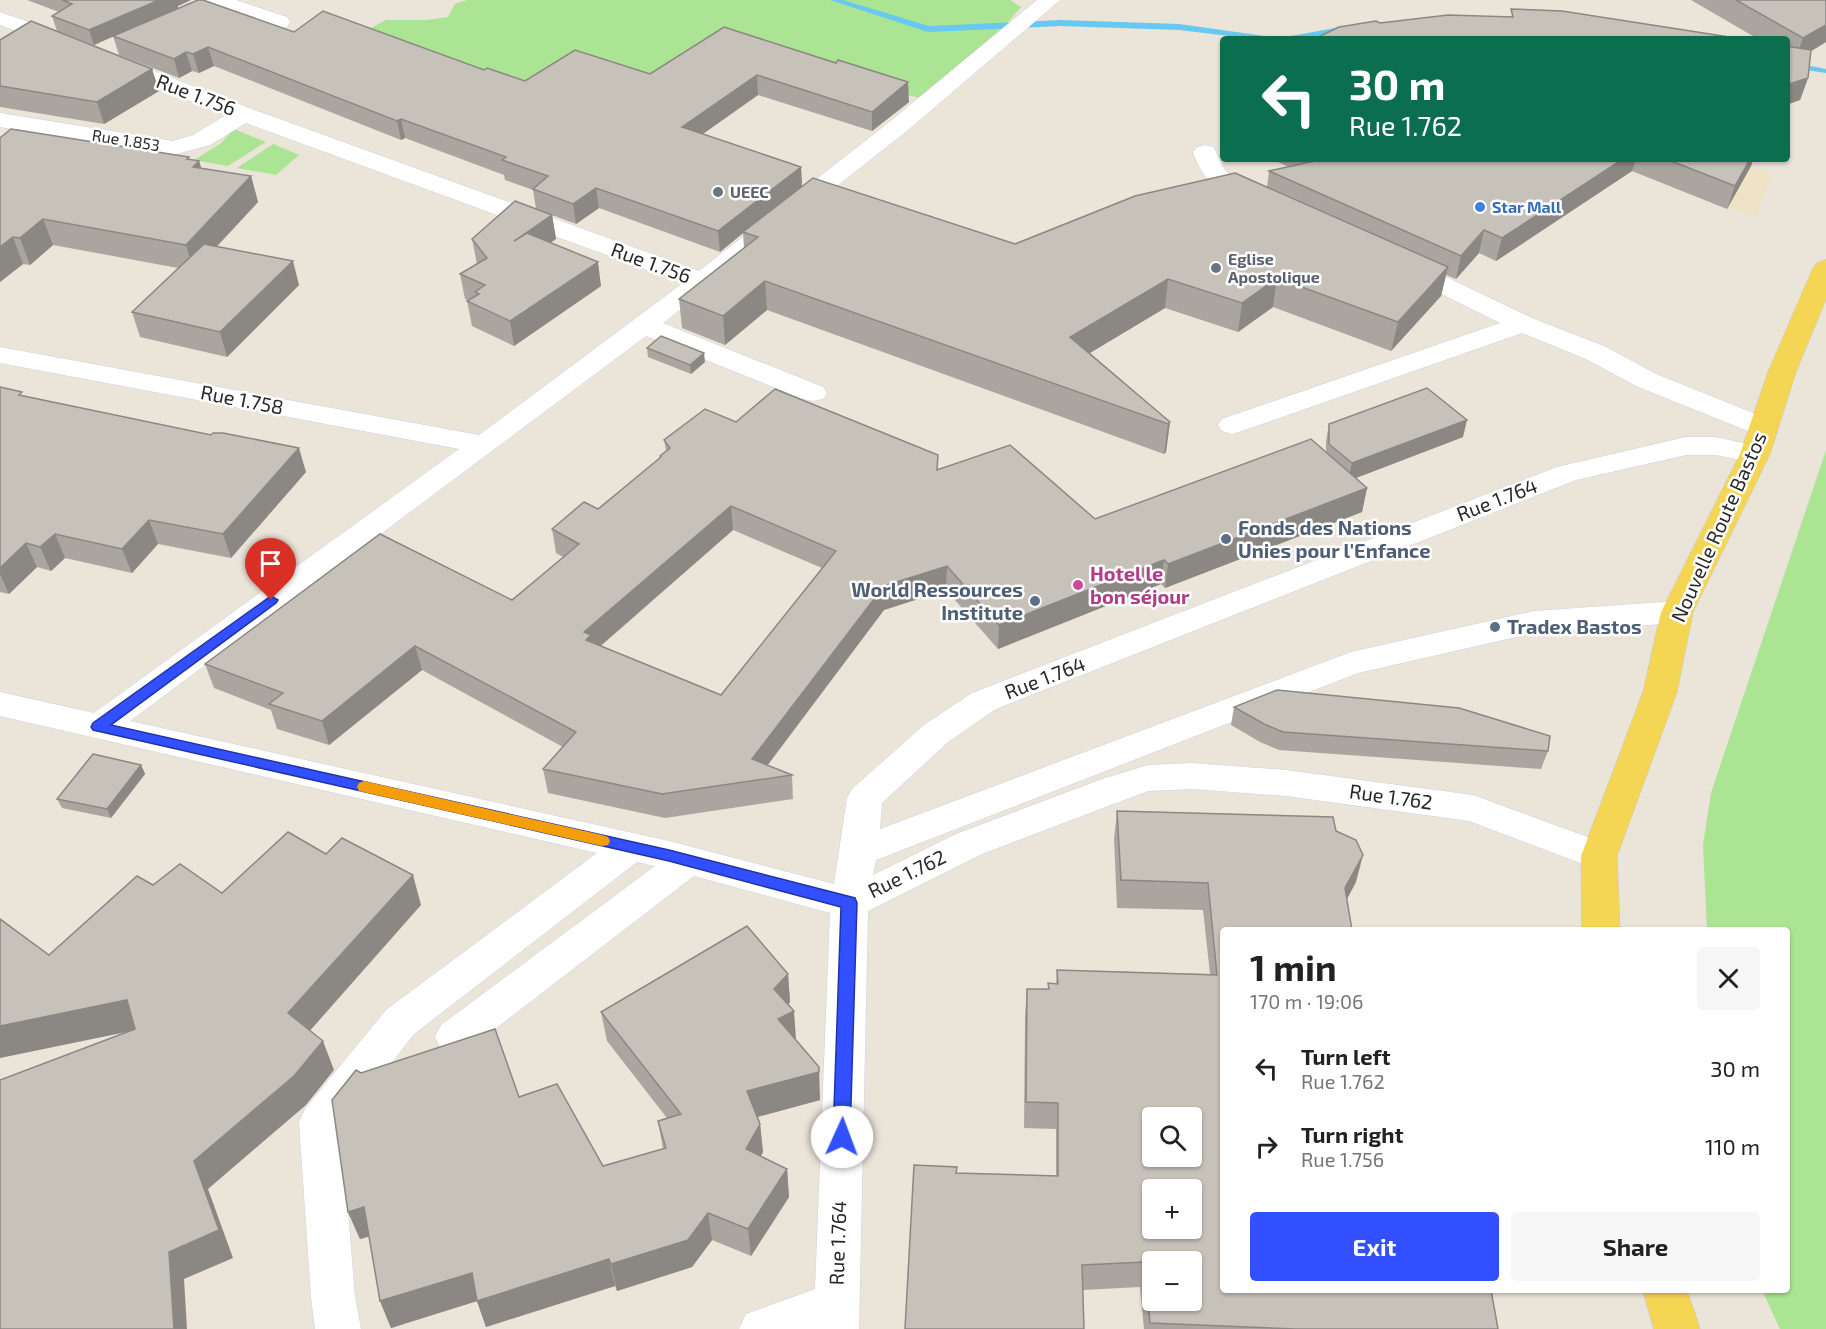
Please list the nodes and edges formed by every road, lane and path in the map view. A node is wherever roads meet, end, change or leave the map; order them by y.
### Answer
1 (1050, 0) edge
2 (0, 18) edge
3 (279, 22) dead end
4 (154, 28) edge
5 (124, 42) edge
6 (89, 53) junction
7 (244, 114) junction
8 (0, 120) edge
9 (1205, 152) dead end
10 (1273, 208) edge
11 (1377, 254) edge
12 (1826, 268) edge
13 (702, 281) junction
14 (1523, 324) junction
15 (643, 325) junction
16 (0, 355) edge
17 (813, 393) dead end
18 (1232, 425) dead end
19 (1759, 440) junction
20 (484, 445) junction
21 (1677, 612) junction
22 (0, 704) edge
23 (98, 727) junction
24 (631, 847) junction
25 (859, 852) junction
26 (1599, 856) junction
27 (687, 861) junction
28 (849, 903) junction
29 (1601, 927) edge
30 (455, 1037) dead end
31 (1666, 1293) edge
32 (836, 1316) edge
33 (338, 1329) edge
34 (762, 1329) edge
35 (1677, 1329) edge

1 - 13 street
2 - 6 street, Rue 1.756
3 - 4 street
5 - 6 street
6 - 7 street, Rue 1.756
7 - 8 street, Rue 1.853
7 - 13 street, Rue 1.756
9 - 10 street
11 - 14 street
12 - 19 main road, Nouvelle Route Bastos
13 - 15 street, Rue 1.756
14 - 18 street
14 - 19 street
15 - 17 street
15 - 20 street, Rue 1.756
16 - 20 street, Rue 1.758
19 - 21 main road, Nouvelle Route Bastos
19 - 25 street, Rue 1.764
20 - 23 street, Rue 1.756
21 - 25 street
21 - 26 main road, Nouvelle Route Bastos
22 - 23 street, Rue 1.762
23 - 24 street, Rue 1.762
24 - 27 street, Rue 1.762
24 - 33 street
25 - 28 street, Rue 1.764
26 - 28 street, Rue 1.762
26 - 29 main road, Nouvelle Route Bastos
27 - 28 street, Rue 1.762
27 - 30 street
28 - 32 street, Rue 1.764
31 - 35 main road
32 - 34 street

